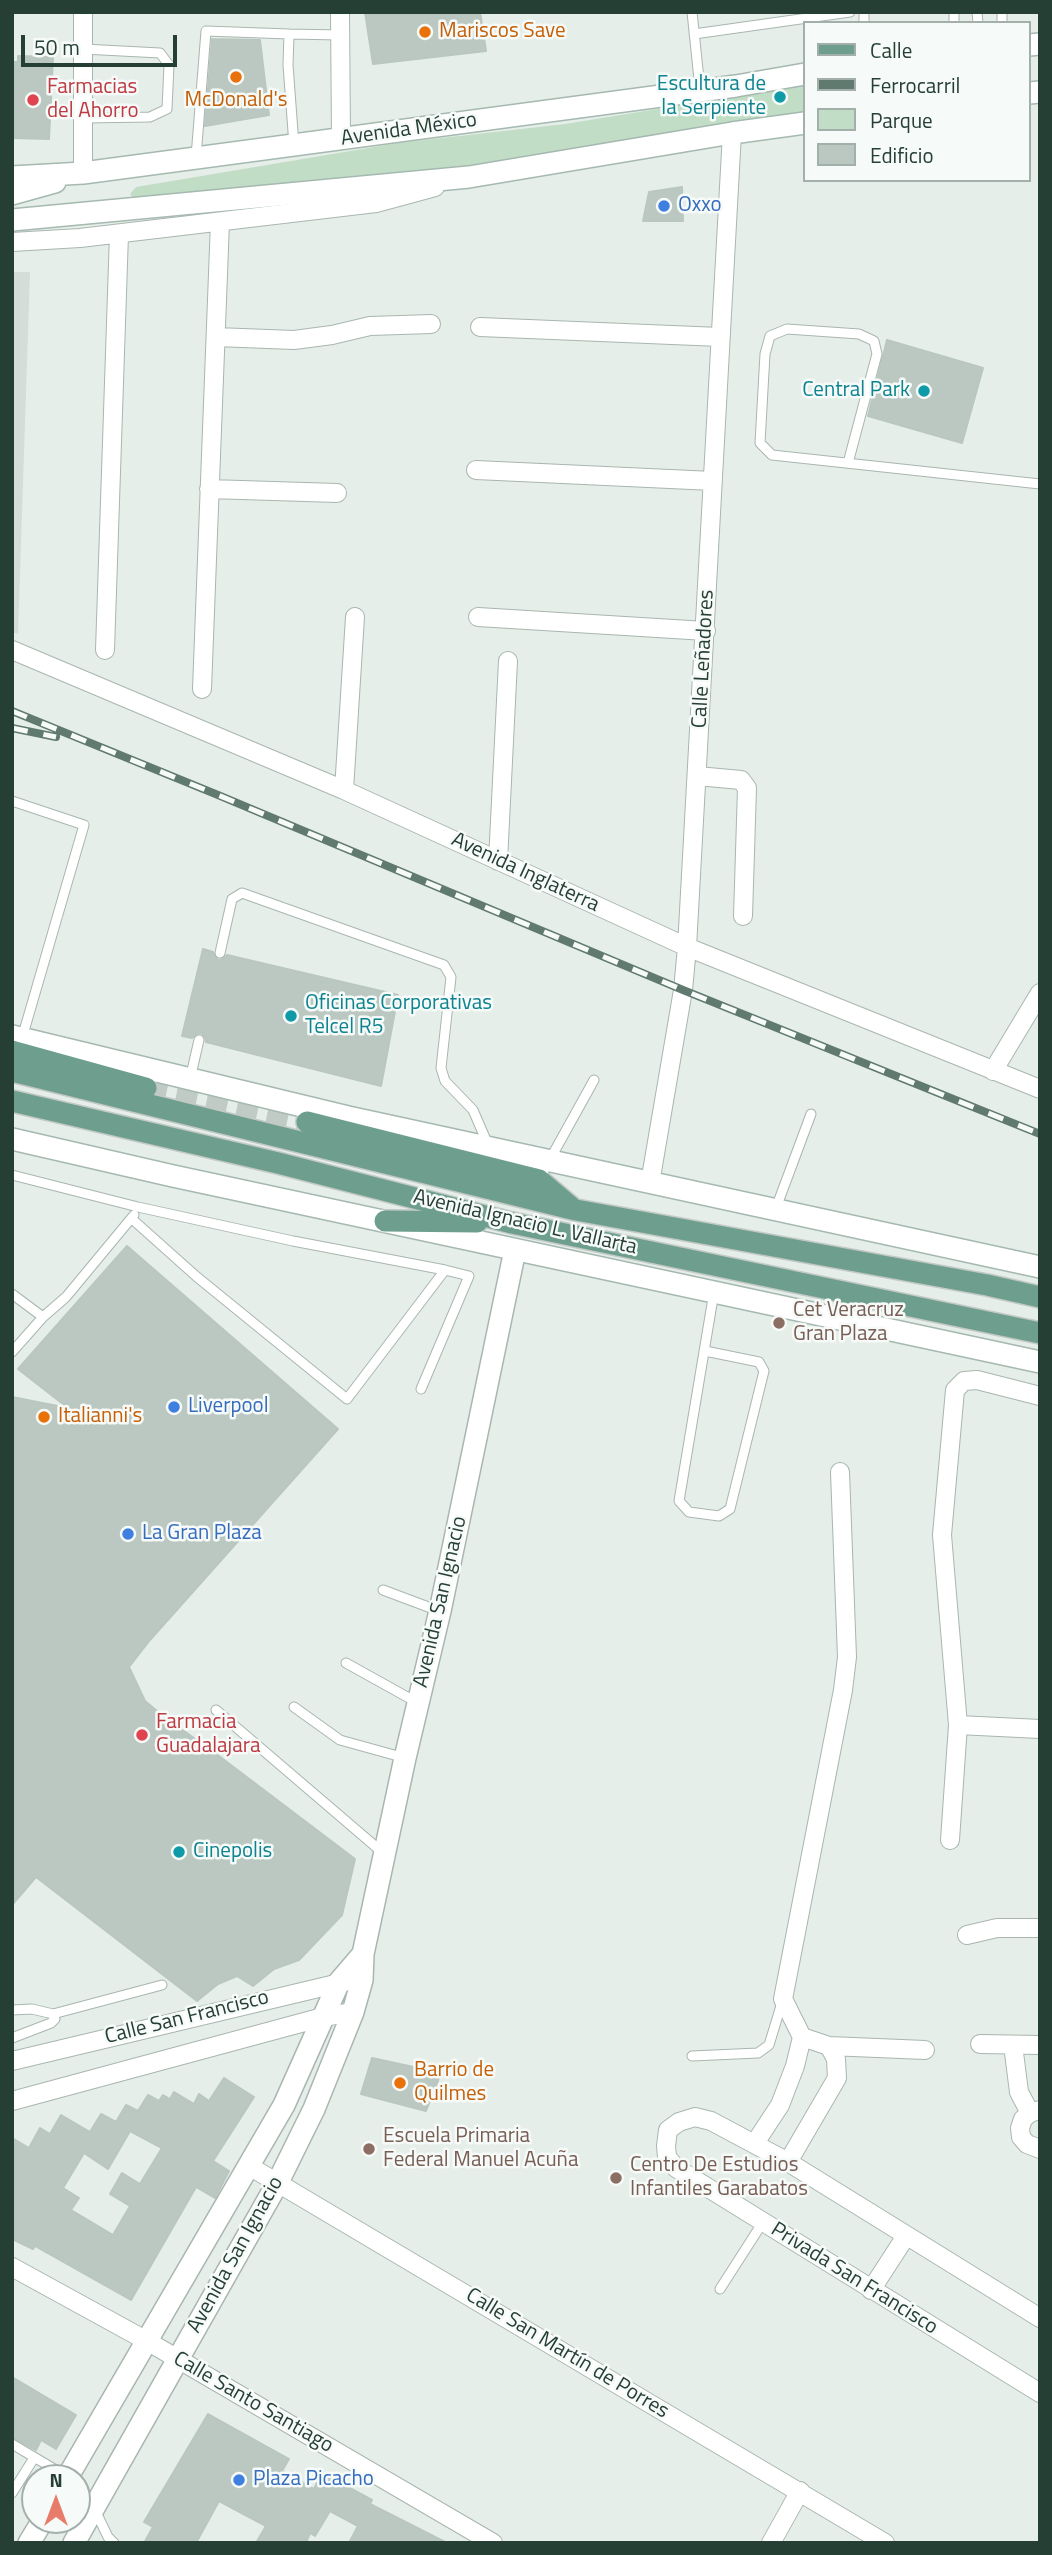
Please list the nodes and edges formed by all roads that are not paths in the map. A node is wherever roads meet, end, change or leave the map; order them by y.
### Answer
1 (83, 12) edge
2 (340, 12) edge
3 (692, 12) edge
4 (849, 12) edge
5 (289, 34) junction
6 (694, 34) junction
7 (340, 35) junction
8 (83, 49) junction
9 (804, 74) edge
10 (700, 91) junction
11 (84, 118) junction
12 (804, 123) edge
13 (732, 133) junction
14 (341, 139) junction
15 (293, 145) junction
16 (196, 158) junction
17 (83, 173) junction
18 (12, 177) edge
19 (469, 177) junction
20 (12, 194) edge
21 (12, 220) edge
22 (220, 222) junction
23 (118, 234) junction
24 (12, 242) edge
25 (431, 324) dead end
26 (480, 327) dead end
27 (216, 337) junction
28 (720, 337) junction
29 (848, 463) junction
30 (476, 470) dead end
31 (713, 481) junction
32 (1040, 484) edge
33 (209, 489) junction
34 (337, 493) dead end
35 (355, 617) dead end
36 (478, 617) dead end
37 (706, 631) junction
38 (12, 650) edge
39 (105, 650) dead end
40 (508, 662) dead end
41 (202, 689) dead end
42 (697, 776) junction
43 (344, 790) junction
44 (12, 801) edge
45 (498, 861) junction
46 (743, 916) dead end
47 (687, 947) junction
48 (220, 953) dead end
49 (1040, 993) edge
50 (199, 1040) dead end
51 (16, 1042) edge
52 (12, 1071) edge
53 (993, 1071) junction
54 (190, 1079) junction
55 (594, 1080) dead end
56 (146, 1088) tunnel mouth
57 (1040, 1089) edge
58 (12, 1101) edge
59 (811, 1114) dead end
60 (307, 1122) tunnel mouth
61 (12, 1139) edge
62 (490, 1148) junction
63 (12, 1175) edge
64 (539, 1180) junction
65 (650, 1183) junction
66 (138, 1207) junction
67 (776, 1210) junction
68 (132, 1219) junction
69 (385, 1221) junction
70 (512, 1223) junction
71 (515, 1250) junction
72 (1040, 1267) edge
73 (445, 1270) junction
74 (714, 1292) junction
75 (12, 1294) edge
76 (1040, 1297) edge
77 (43, 1317) junction
78 (1040, 1332) edge
79 (705, 1351) junction
80 (12, 1352) edge
81 (1040, 1362) edge
82 (421, 1389) dead end
83 (1040, 1396) edge
84 (840, 1472) dead end
85 (383, 1590) dead end
86 (440, 1611) junction
87 (346, 1663) dead end
88 (418, 1703) junction
89 (295, 1707) dead end
90 (216, 1710) dead end
91 (958, 1725) junction
92 (1040, 1728) edge
93 (405, 1758) junction
94 (950, 1840) dead end
95 (384, 1854) junction
96 (1040, 1928) edge
97 (967, 1935) dead end
98 (363, 1954) junction
99 (362, 1980) junction
100 (339, 1982) junction
101 (162, 1985) dead end
102 (783, 1998) junction
103 (12, 2010) edge
104 (353, 2012) junction
105 (53, 2014) junction
106 (323, 2017) junction
107 (802, 2037) junction
108 (12, 2038) edge
109 (981, 2044) dead end
110 (1013, 2045) junction
111 (1040, 2045) edge
112 (829, 2046) junction
113 (925, 2050) dead end
114 (692, 2056) dead end
115 (12, 2061) edge
116 (12, 2101) edge
117 (1035, 2111) edge
118 (755, 2143) junction
119 (1040, 2149) edge
120 (788, 2162) junction
121 (249, 2166) junction
122 (277, 2184) junction
123 (763, 2222) junction
124 (906, 2235) junction
125 (12, 2267) edge
126 (720, 2289) dead end
127 (871, 2290) junction
128 (1040, 2318) edge
129 (147, 2342) junction
130 (178, 2359) junction
131 (1040, 2393) edge
132 (12, 2444) edge
133 (34, 2458) junction
134 (45, 2464) edge
135 (76, 2464) edge
136 (800, 2491) junction
137 (12, 2493) edge
138 (94, 2508) junction
139 (12, 2538) edge
140 (21, 2543) edge
141 (74, 2543) edge
142 (114, 2543) edge
143 (493, 2543) edge
144 (771, 2543) edge
145 (886, 2543) edge

1 - 8 street
2 - 7 street
3 - 6 lane
4 - 6 lane
5 - 7 lane
5 - 15 lane
5 - 16 lane
6 - 10 lane
7 - 14 street
8 - 11 street
8 - 11 lane
9 - 10 main road, Avenida México
10 - 14 main road, Avenida México
11 - 17 street
12 - 13 main road
13 - 19 main road
13 - 28 street, Calle Leñadores
14 - 15 main road, Avenida México
15 - 16 main road, Avenida México
16 - 17 main road, Avenida México
17 - 18 main road, Avenida México
17 - 20 main road
19 - 21 main road
19 - 22 street
22 - 23 street
22 - 27 street
23 - 24 street
23 - 39 street
25 - 27 street
26 - 28 street
27 - 33 street
28 - 31 street, Calle Leñadores
29 - 29 lane
29 - 32 lane
30 - 31 street
31 - 37 street, Calle Leñadores
33 - 34 street
33 - 41 street
35 - 43 street
36 - 37 street
37 - 42 street, Calle Leñadores
38 - 43 street, Avenida Inglaterra
40 - 45 street
42 - 46 street
42 - 47 street, Calle Leñadores
43 - 45 street, Avenida Inglaterra
44 - 51 lane
45 - 47 street, Avenida Inglaterra
47 - 53 street, Avenida Inglaterra
47 - 65 street, Calle Leñadores
48 - 62 lane
49 - 53 street
50 - 54 lane
51 - 54 main road, Avenida Ignacio L. Vallarta
51 - 56 main road
52 - 64 main road, Avenida Ignacio L. Vallarta
53 - 57 street, Avenida Inglaterra
54 - 62 main road, Avenida Ignacio L. Vallarta
55 - 64 lane
58 - 70 main road, Avenida Ignacio L. Vallarta
59 - 67 lane
60 - 64 main road
61 - 69 main road, Avenida Ignacio L. Vallarta
62 - 64 main road, Avenida Ignacio L. Vallarta
63 - 66 lane
64 - 65 main road, Avenida Ignacio L. Vallarta
64 - 76 main road, Avenida Ignacio L. Vallarta
65 - 67 main road, Avenida Ignacio L. Vallarta
66 - 68 lane
66 - 73 lane
67 - 72 main road, Avenida Ignacio L. Vallarta
68 - 73 lane
68 - 77 lane
69 - 70 main road
69 - 71 main road, Avenida Ignacio L. Vallarta
70 - 78 main road, Avenida Ignacio L. Vallarta
71 - 74 main road, Avenida Ignacio L. Vallarta
71 - 86 main road, Avenida San Ignacio
73 - 82 lane
74 - 79 lane
74 - 81 main road, Avenida Ignacio L. Vallarta
75 - 77 lane
77 - 80 lane
79 - 79 lane
83 - 91 street
84 - 102 street
85 - 86 lane
86 - 88 main road, Avenida San Ignacio
87 - 88 lane
88 - 93 main road, Avenida San Ignacio
89 - 93 lane
90 - 95 lane
91 - 92 street
91 - 94 street
93 - 95 main road, Avenida San Ignacio
95 - 98 main road, Avenida San Ignacio
96 - 97 street
98 - 99 main road, Avenida San Ignacio
98 - 100 main road, Avenida San Ignacio
99 - 100 street, Calle San Francisco
99 - 104 main road, Avenida San Ignacio
100 - 106 main road, Avenida San Ignacio
100 - 115 street, Calle San Francisco
101 - 105 lane
102 - 107 street
102 - 114 lane
103 - 105 lane
104 - 106 street, Calle San Francisco
104 - 122 main road, Avenida San Ignacio
105 - 108 lane
106 - 116 street, Calle San Francisco
106 - 121 main road, Avenida San Ignacio
107 - 112 street
107 - 118 street
109 - 110 street
110 - 111 street
110 - 117 street
112 - 113 street
112 - 120 street
117 - 119 street
118 - 120 street, Privada San Francisco
118 - 123 street, Privada San Francisco
120 - 124 street, Privada San Francisco
121 - 122 street, Calle San Martín de Porres
121 - 129 main road, Avenida San Ignacio
122 - 130 main road, Avenida San Ignacio
122 - 136 street, Calle San Martín de Porres
123 - 126 lane
123 - 127 street, Privada San Francisco
124 - 127 street
124 - 128 street, Privada San Francisco
125 - 129 street, Calle Santo Santiago
127 - 131 street, Privada San Francisco
129 - 130 street, Calle Santo Santiago
129 - 135 main road, Avenida San Ignacio
130 - 138 main road, Avenida San Ignacio
130 - 143 street, Calle Santo Santiago
132 - 133 lane
133 - 134 lane
133 - 137 lane
136 - 144 street
136 - 145 street, Calle San Martín de Porres
138 - 141 main road, Avenida San Ignacio
138 - 142 lane
139 - 140 main road

